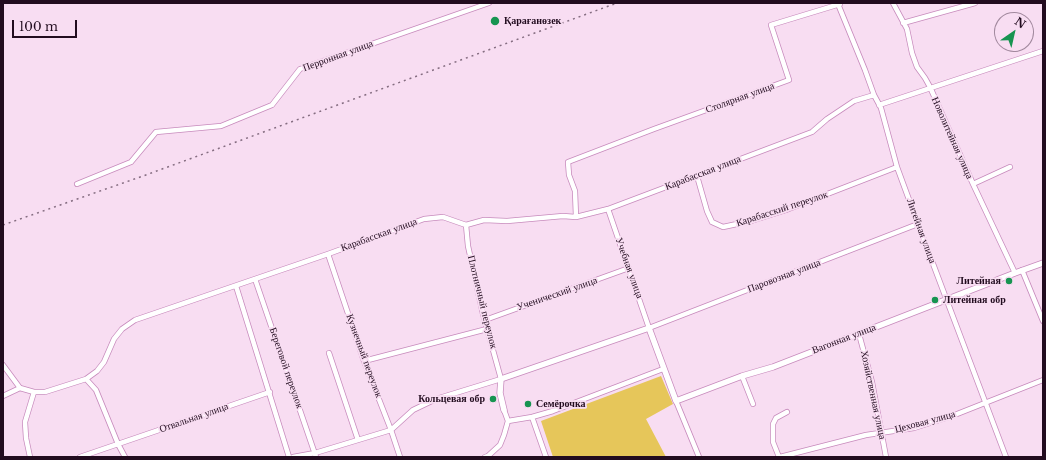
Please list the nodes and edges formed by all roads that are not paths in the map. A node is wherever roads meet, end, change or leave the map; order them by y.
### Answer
1 (489, 3) edge
2 (893, 3) edge
3 (975, 3) edge
4 (840, 4) edge
5 (903, 23) junction
6 (1043, 51) edge
7 (930, 87) junction
8 (874, 95) junction
9 (879, 105) junction
10 (897, 167) junction
11 (1010, 167) dead end
12 (697, 176) junction
13 (77, 184) dead end
14 (973, 184) junction
15 (608, 209) junction
16 (576, 217) junction
17 (918, 224) junction
18 (466, 225) junction
19 (328, 254) junction
20 (1043, 263) edge
21 (629, 268) junction
22 (1022, 270) junction
23 (1015, 273) junction
24 (255, 279) junction
25 (236, 286) junction
26 (946, 300) junction
27 (485, 320) junction
28 (1043, 321) edge
29 (487, 328) junction
30 (649, 328) junction
31 (859, 334) junction
32 (329, 353) dead end
33 (364, 361) junction
34 (3, 365) edge
35 (663, 369) junction
36 (742, 376) junction
37 (86, 379) junction
38 (501, 379) junction
39 (1043, 380) edge
40 (20, 388) junction
41 (34, 392) junction
42 (270, 392) junction
43 (3, 396) edge
44 (676, 402) junction
45 (985, 402) junction
46 (753, 404) dead end
47 (504, 410) joint
48 (787, 412) dead end
49 (532, 417) junction
50 (508, 421) junction
51 (391, 430) junction
52 (881, 433) junction
53 (358, 440) junction
54 (118, 444) junction
55 (315, 455) edge
56 (30, 457) edge
57 (80, 457) edge
58 (125, 457) edge
59 (289, 457) edge
60 (293, 457) edge
61 (400, 457) edge
62 (484, 457) edge
63 (546, 457) edge
64 (700, 457) edge
65 (780, 457) edge
66 (886, 457) edge
67 (1006, 457) edge

1 - 13 street, Перронная улица
2 - 5 street, Новолитейная улица
3 - 5 street
4 - 8 street, Литейная улица
4 - 16 street, Столярная улица
5 - 7 street, Новолитейная улица
6 - 7 street
7 - 9 street
7 - 14 street, Новолитейная улица
8 - 9 street, Литейная улица
8 - 12 street, Карабасская улица
9 - 10 street, Литейная улица
10 - 12 street, Карабасский переулок
10 - 17 street, Литейная улица
11 - 14 street
12 - 15 street, Карабасская улица
14 - 23 street, Новолитейная улица
15 - 16 street, Карабасская улица
15 - 21 street, Учебная улица
16 - 18 street, Карабасская улица
17 - 26 street, Литейная улица
17 - 30 street, Паровозная улица
18 - 19 street, Карабасская улица
18 - 27 street, Плотничный переулок
19 - 24 street, Карабасская улица
19 - 33 street, Кузнечный переулок
20 - 22 street, Вагонная улица
21 - 27 street, Ученический улица
21 - 30 street, Учебная улица
22 - 23 street, Вагонная улица
22 - 28 street
23 - 26 street, Вагонная улица
24 - 25 street, Карабасская улица
24 - 55 street, Береговой переулок
25 - 37 street, Карабасская улица
25 - 42 street
26 - 31 street, Вагонная улица
26 - 45 street, Литейная улица
27 - 29 street, Плотничный переулок
29 - 33 street
29 - 38 street, Плотничный переулок
30 - 35 street
30 - 38 street
31 - 36 street, Вагонная улица
31 - 52 street, Хозяйственная улица
32 - 53 street
33 - 51 street, Кузнечный переулок
34 - 40 street
35 - 44 street
35 - 49 street
36 - 44 street, Вагонная улица
36 - 46 street
37 - 41 street, Карабасская улица
37 - 54 street
38 - 47 street
38 - 51 street
39 - 45 street, Цеховая улица
40 - 41 street, Карабасская улица
40 - 43 street
41 - 56 street
42 - 54 street, Отвальная улица
42 - 59 street
44 - 64 street
45 - 52 street, Цеховая улица
45 - 67 street, Литейная улица
47 - 50 street
48 - 65 street
49 - 50 street
49 - 63 street
50 - 62 street
51 - 53 street
51 - 61 street, Кузнечный переулок
52 - 65 street, Цеховая улица
52 - 66 street, Хозяйственная улица
53 - 55 street
54 - 57 street, Отвальная улица
54 - 58 street
55 - 60 street

